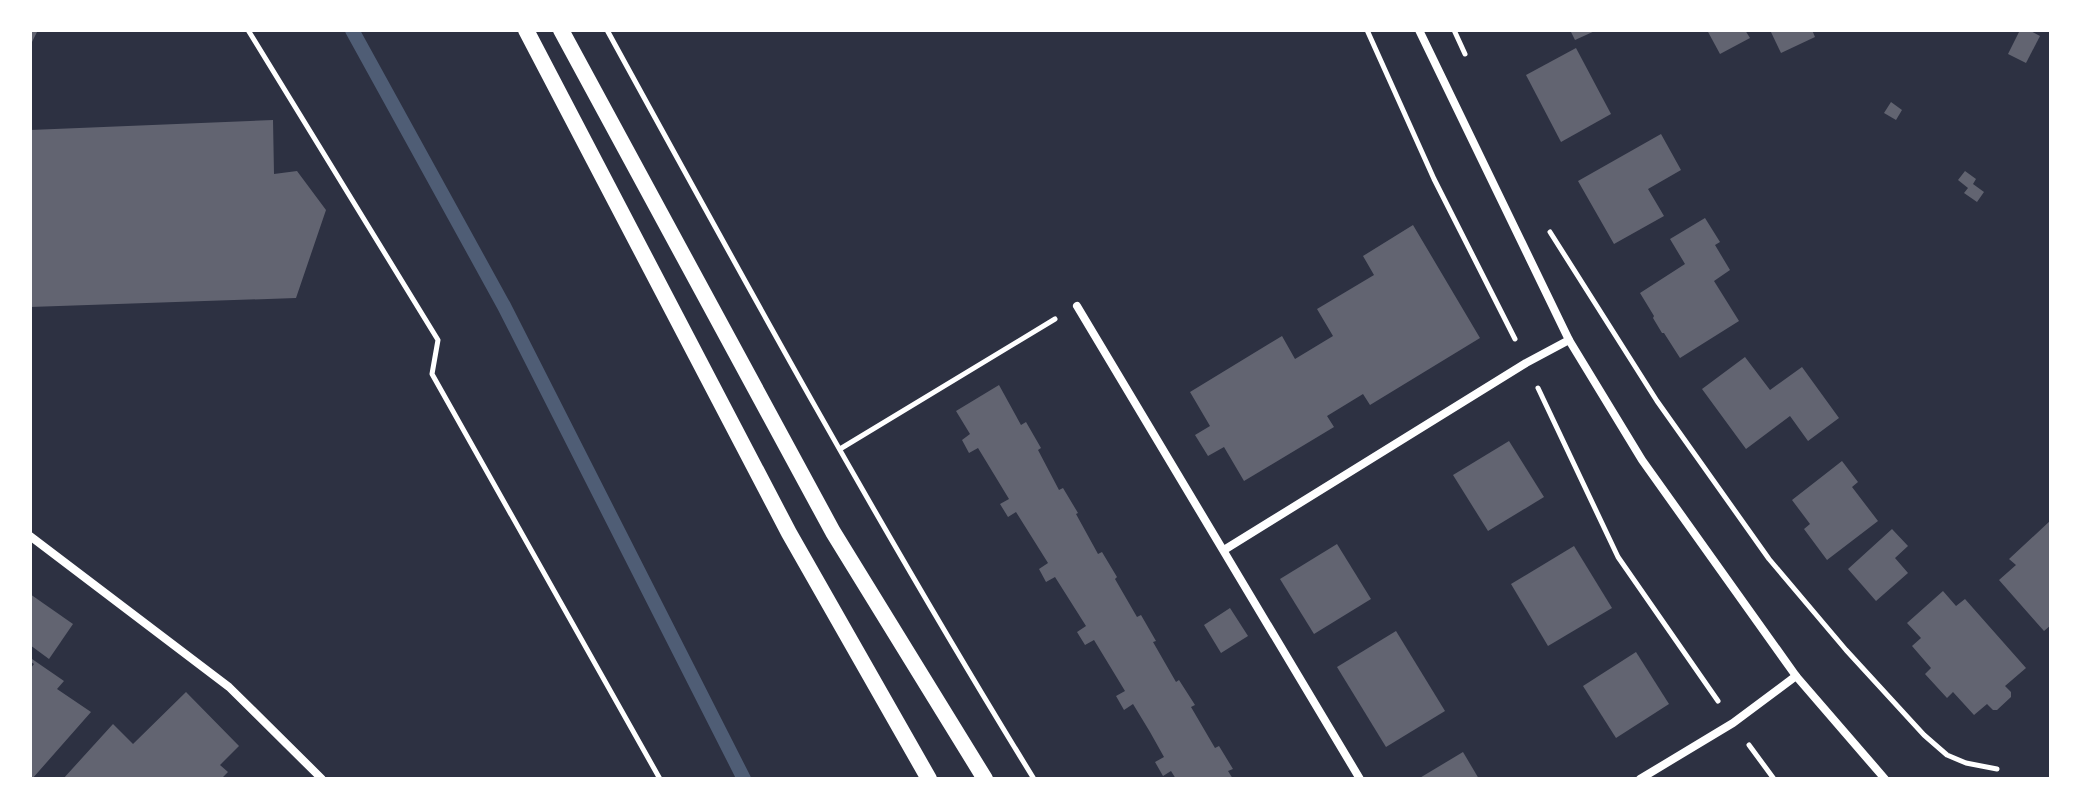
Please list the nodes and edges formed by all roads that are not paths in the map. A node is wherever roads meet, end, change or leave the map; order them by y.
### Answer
1 (526, 30) edge
2 (561, 30) edge
3 (1419, 30) edge
4 (1077, 306) road end
5 (1569, 340) junction
6 (30, 536) edge
7 (1224, 550) junction
8 (1796, 676) junction
9 (322, 779) edge
10 (929, 779) edge
11 (985, 779) edge
12 (1360, 779) edge
13 (1640, 779) edge
14 (1885, 779) edge

1 - 10 main road
2 - 11 main road
3 - 5 street
4 - 7 street
5 - 7 street
5 - 8 street
6 - 9 street
7 - 12 street
8 - 13 street
8 - 14 street

